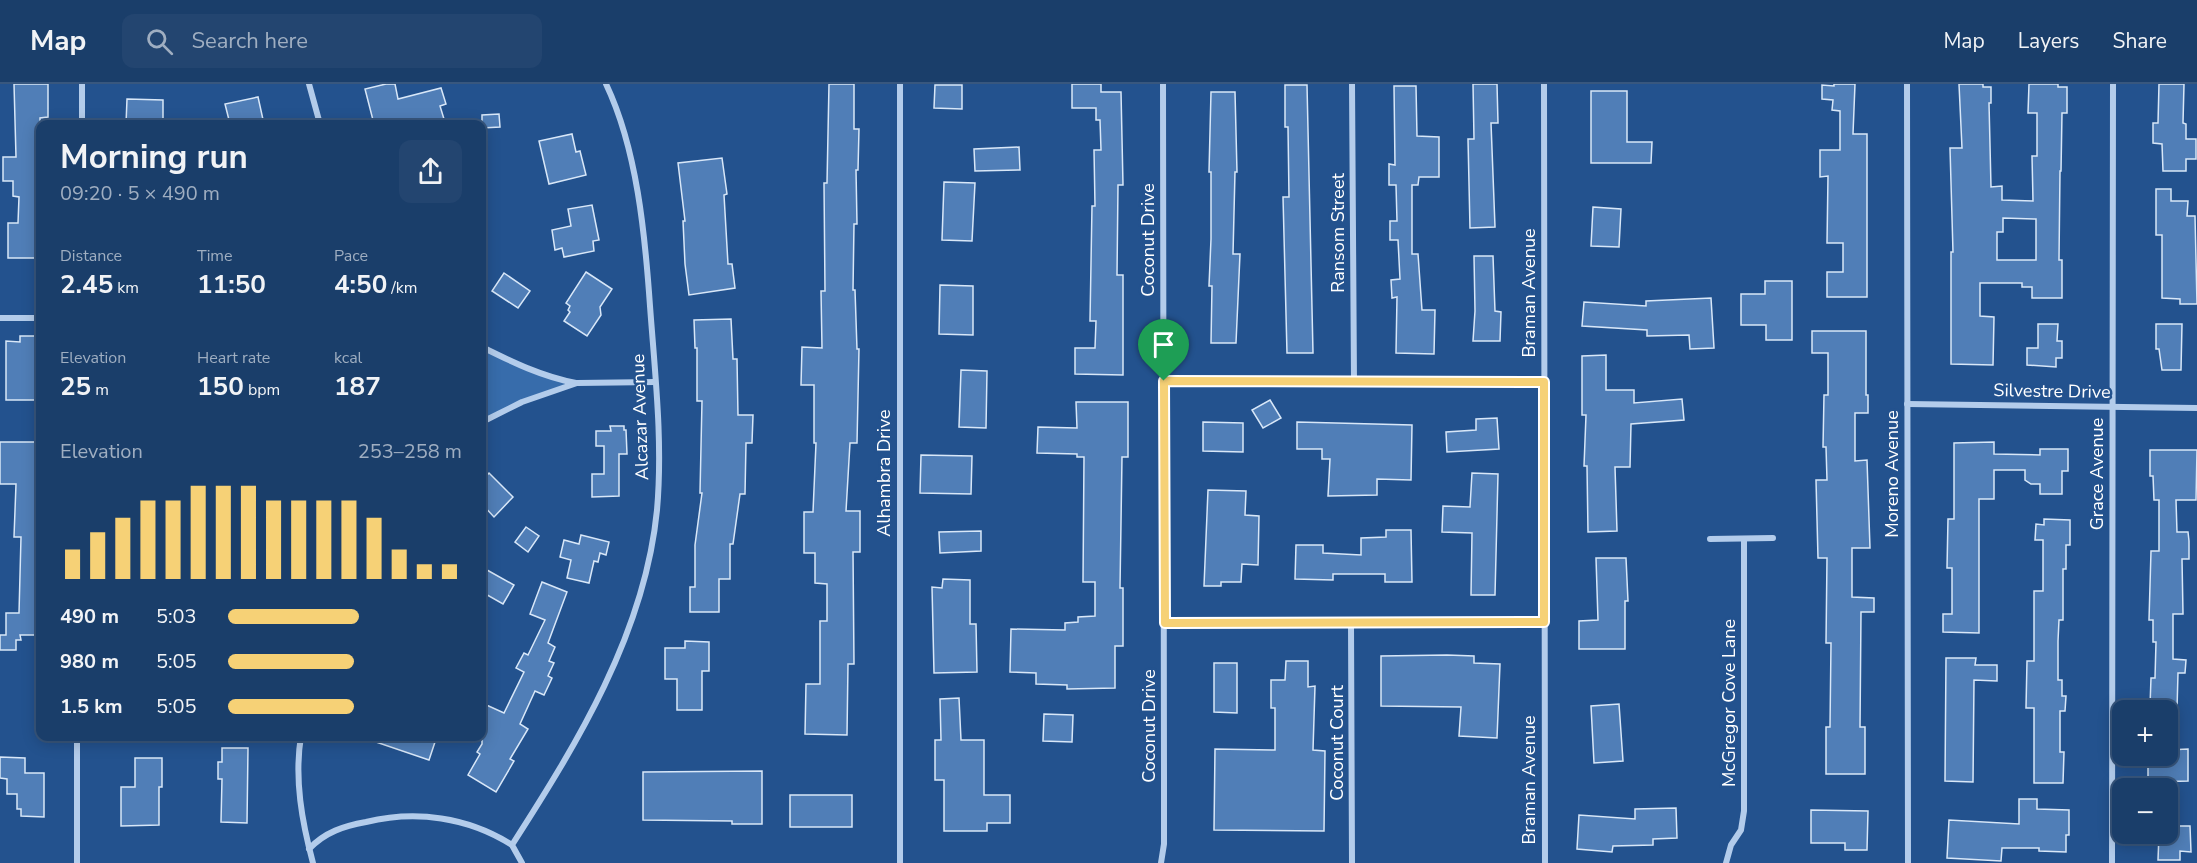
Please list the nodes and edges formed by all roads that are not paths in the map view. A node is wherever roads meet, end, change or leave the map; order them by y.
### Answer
1 (82, 84) edge
2 (309, 84) edge
3 (606, 84) edge
4 (900, 84) edge
5 (1163, 84) edge
6 (1352, 84) edge
7 (1544, 84) edge
8 (1907, 84) edge
9 (2113, 84) edge
10 (82, 120) edge
11 (319, 120) edge
12 (0, 318) edge
13 (36, 318) edge
14 (486, 348) edge
15 (1164, 381) junction
16 (655, 382) junction
17 (1354, 382) junction
18 (1544, 382) junction
19 (577, 384) junction
20 (1907, 404) junction
21 (2112, 406) junction
22 (2197, 408) edge
23 (486, 420) edge
24 (1773, 538) dead end
25 (1710, 539) dead end
26 (1743, 539) junction
27 (1544, 622) junction
28 (1165, 623) junction
29 (1351, 624) junction
30 (77, 741) edge
31 (300, 741) edge
32 (512, 845) junction
33 (309, 849) junction
34 (77, 863) edge
35 (313, 863) edge
36 (522, 863) edge
37 (900, 863) edge
38 (1161, 863) edge
39 (1352, 863) edge
40 (1545, 863) edge
41 (1726, 863) edge
42 (1908, 863) edge
43 (2112, 863) edge

1 - 10 street
2 - 11 street
3 - 16 street, Alcazar Avenue
4 - 37 street, Alhambra Drive
5 - 15 street, Coconut Drive
6 - 17 street, Ransom Street
7 - 18 street, Braman Avenue
8 - 20 street, Moreno Avenue
9 - 21 street, Grace Avenue
12 - 13 street
14 - 19 street
15 - 17 street
15 - 28 street, Coconut Drive
16 - 19 street
16 - 32 street, Alcazar Avenue
17 - 18 street
18 - 27 street, Braman Avenue
19 - 23 street
20 - 21 street, Silvestre Drive
20 - 42 street, Moreno Avenue
21 - 22 street, Silvestre Drive
21 - 43 street, Grace Avenue
24 - 26 street
25 - 26 street
26 - 41 street, McGregor Cove Lane
27 - 29 street
27 - 40 street, Braman Avenue
28 - 29 street
28 - 38 street, Coconut Drive
29 - 39 street, Coconut Court
30 - 34 street
31 - 33 street
32 - 33 street
32 - 36 street
33 - 35 street

